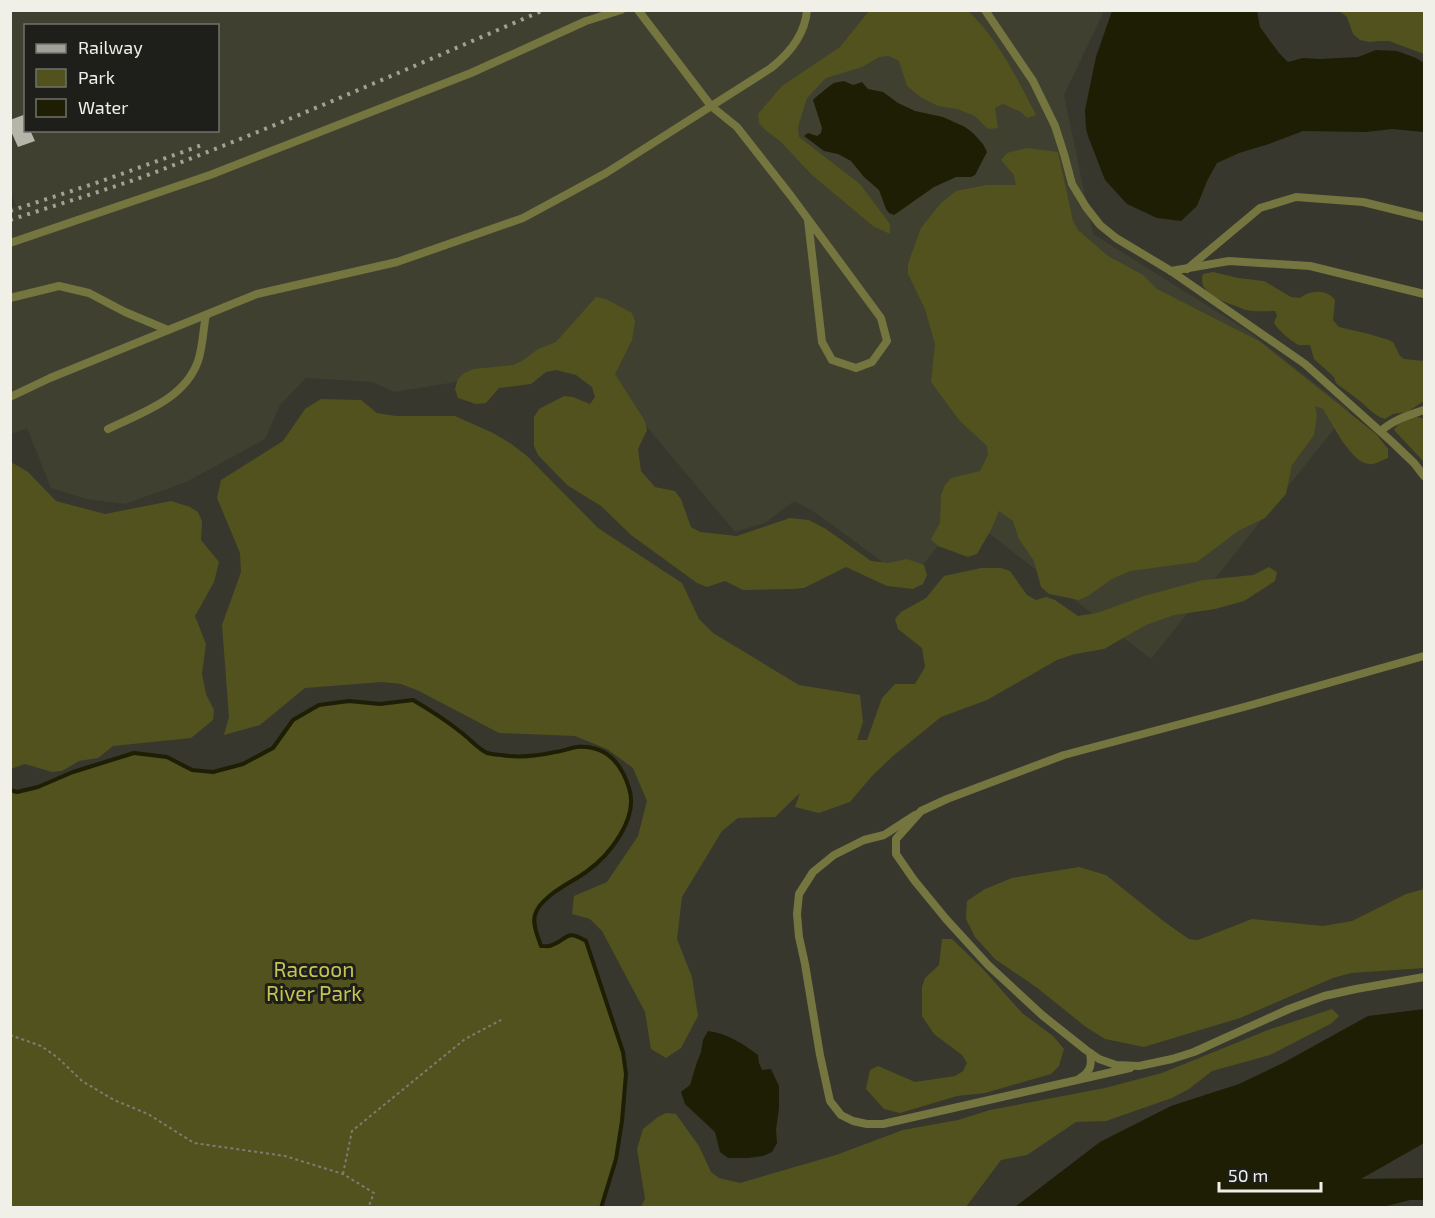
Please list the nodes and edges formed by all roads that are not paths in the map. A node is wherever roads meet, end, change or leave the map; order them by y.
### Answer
1 (621, 10) edge
2 (638, 10) edge
3 (807, 10) edge
4 (986, 10) edge
5 (711, 106) junction
6 (1425, 217) edge
7 (808, 220) junction
8 (10, 243) edge
9 (1187, 269) junction
10 (1171, 272) junction
11 (1425, 294) edge
12 (10, 298) edge
13 (206, 315) junction
14 (168, 330) junction
15 (10, 397) edge
16 (1425, 410) edge
17 (108, 429) dead end
18 (1381, 431) junction
19 (1425, 476) edge
20 (1425, 656) edge
21 (921, 811) junction
22 (1425, 977) edge
23 (1090, 1053) junction
24 (1139, 1066) junction
25 (1073, 1082) junction

1 - 8 lane
2 - 5 lane
3 - 5 lane
4 - 10 lane
5 - 7 lane
5 - 13 lane
6 - 9 lane
7 - 7 lane
9 - 10 lane
9 - 11 lane
10 - 18 lane
12 - 14 lane
13 - 14 lane
13 - 17 lane
14 - 15 lane
16 - 18 lane
18 - 19 lane
20 - 21 lane
21 - 23 lane
21 - 25 lane
22 - 24 lane
23 - 24 lane
23 - 25 lane
24 - 25 lane

